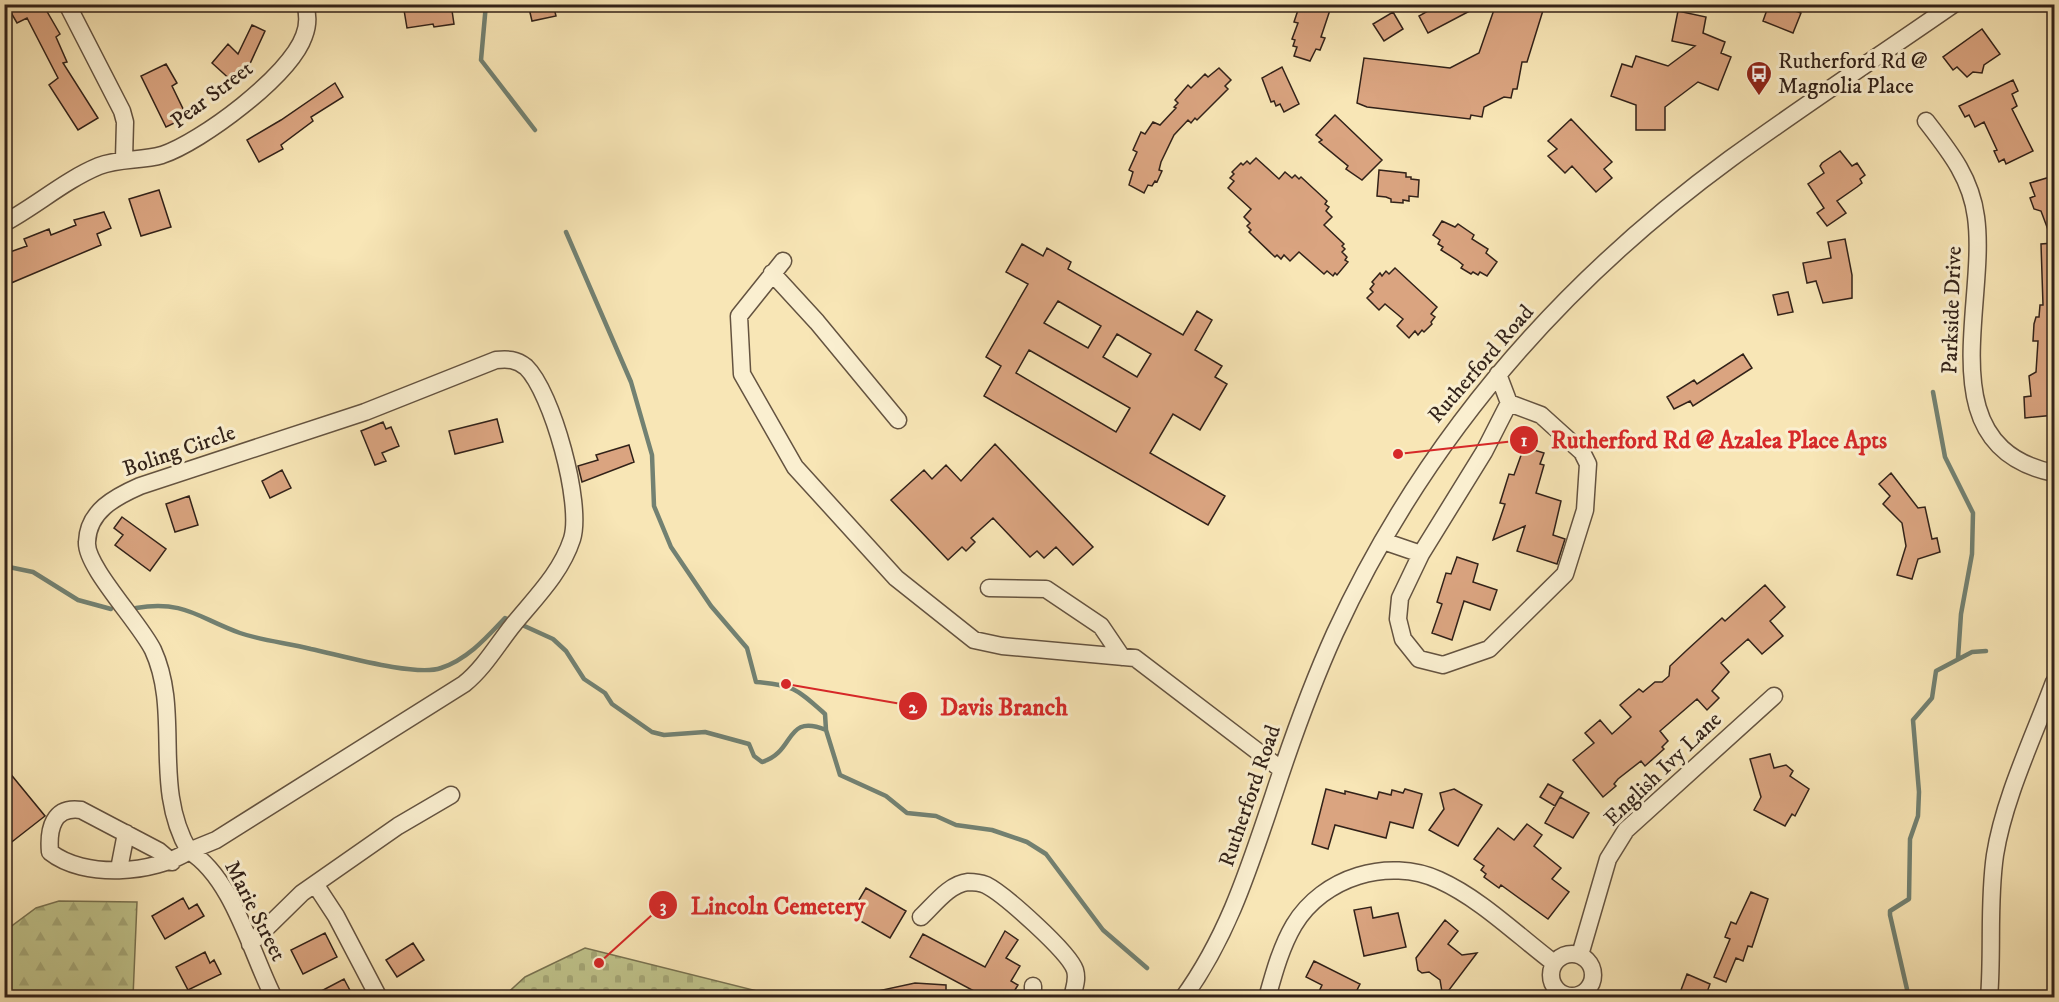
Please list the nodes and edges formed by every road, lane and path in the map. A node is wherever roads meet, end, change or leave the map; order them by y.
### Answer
1 (67, 4) edge
2 (305, 4) edge
3 (1954, 4) edge
4 (1926, 121) dead end
5 (124, 159) junction
6 (4, 223) edge
7 (783, 261) dead end
8 (772, 273) junction
9 (1498, 374) junction
10 (1509, 403) junction
11 (897, 420) dead end
12 (2055, 473) edge
13 (1383, 541) junction
14 (1421, 554) junction
15 (988, 588) dead end
16 (1122, 657) junction
17 (2055, 681) edge
18 (1774, 696) dead end
19 (1282, 770) junction
20 (451, 795) dead end
21 (126, 833) junction
22 (189, 851) junction
23 (172, 862) junction
24 (119, 869) junction
25 (315, 884) junction
26 (921, 917) dead end
27 (250, 944) junction
28 (1580, 955) junction
29 (1554, 963) junction
30 (1591, 994) edge
31 (274, 998) edge
32 (379, 998) edge
33 (1072, 998) edge
34 (1183, 998) edge
35 (1267, 998) edge
36 (1989, 998) edge

1 - 5 street
2 - 5 street, Pear Street
3 - 9 street, Rutherford Road
4 - 12 street, Parkside Drive
5 - 6 street, Pear Street
7 - 8 street
8 - 11 street
8 - 16 street
9 - 10 street
9 - 13 street, Rutherford Road
10 - 14 street
10 - 14 street
13 - 14 street
13 - 19 street, Rutherford Road
15 - 16 street
16 - 19 street
17 - 36 street
18 - 28 street, English Ivy Lane
19 - 34 street, Rutherford Road
20 - 25 street
21 - 23 street
21 - 24 street
21 - 24 street
22 - 22 street, Boling Circle
22 - 23 street
22 - 27 street, Marie Street
23 - 24 street
25 - 27 street
25 - 32 street
26 - 33 street
27 - 31 street, Marie Street
28 - 29 street
28 - 30 street
29 - 30 street
29 - 35 street

